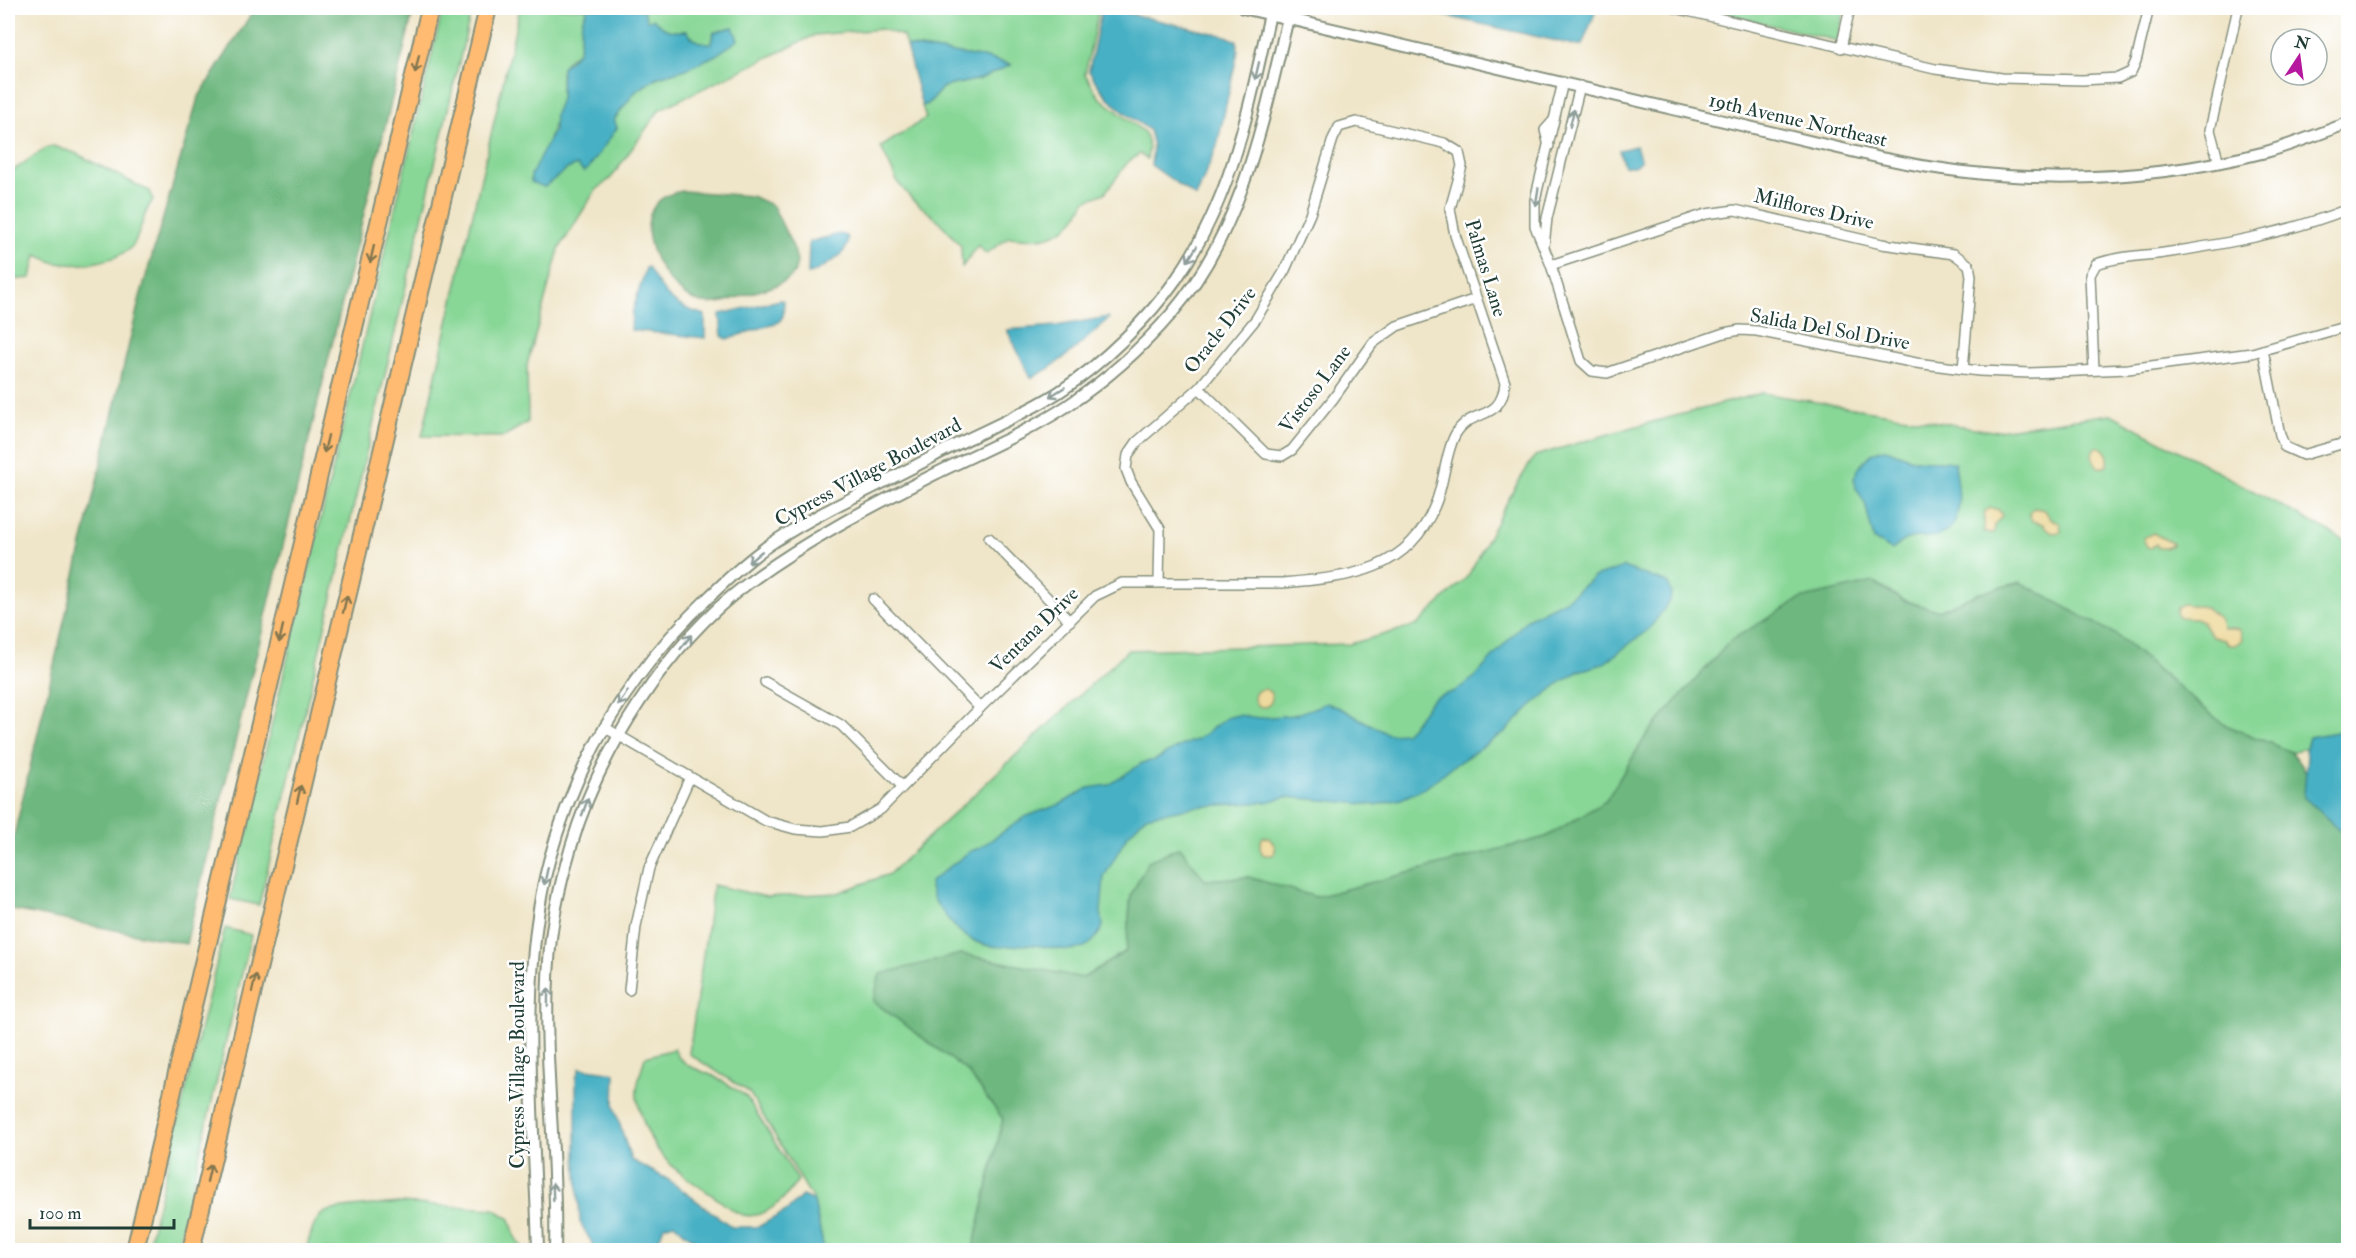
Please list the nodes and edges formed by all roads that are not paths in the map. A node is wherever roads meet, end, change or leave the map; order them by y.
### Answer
1 (430, 8) edge
2 (488, 8) edge
3 (1243, 8) edge
4 (1675, 8) edge
5 (1851, 8) edge
6 (2149, 8) edge
7 (2238, 8) edge
8 (1271, 11) edge
9 (1290, 13) edge
10 (1841, 48) junction
11 (1563, 82) junction
12 (1580, 86) junction
13 (2349, 123) edge
14 (1389, 130) joint
15 (1549, 146) junction
16 (1564, 149) junction
17 (2219, 163) junction
18 (1544, 164) junction
19 (1560, 168) junction
20 (2349, 209) edge
21 (1544, 248) junction
22 (1551, 265) junction
23 (1476, 299) junction
24 (2349, 326) edge
25 (2263, 350) junction
26 (1963, 369) junction
27 (2094, 370) junction
28 (1199, 388) junction
29 (1504, 396) joint
30 (2349, 442) edge
31 (990, 538) dead end
32 (1159, 582) junction
33 (873, 599) dead end
34 (1070, 621) junction
35 (765, 682) dead end
36 (980, 708) junction
37 (604, 727) junction
38 (619, 735) junction
39 (690, 777) junction
40 (902, 786) junction
41 (629, 990) dead end
42 (135, 1251) edge
43 (191, 1251) edge
44 (538, 1251) edge
45 (555, 1251) edge

1 -> 42 highway
43 -> 2 highway
3 - 8 street, 19th Avenue Northeast
4 - 10 street
5 - 10 street
6 - 10 street
7 - 17 street
8 - 9 street, 19th Avenue Northeast
8 -> 37 street, Cypress Village Boulevard
9 - 11 street, 19th Avenue Northeast
38 -> 9 street, Cypress Village Boulevard
11 - 12 street, 19th Avenue Northeast
11 - 15 street, Salida Del Sol Drive
16 -> 12 street, Salida Del Sol Drive
12 - 17 street, 19th Avenue Northeast
13 - 17 street, 19th Avenue Northeast
14 - 23 street, Palmas Lane
14 - 28 street, Oracle Drive
15 - 16 street
15 - 18 street, Salida Del Sol Drive
16 - 19 street, Salida Del Sol Drive
18 - 19 street
18 -> 21 street, Salida Del Sol Drive
19 - 21 street, Salida Del Sol Drive
20 - 27 street
21 - 22 street, Salida Del Sol Drive
22 - 26 street, Salida Del Sol Drive
22 - 26 street, Milflores Drive
23 - 28 street, Vistoso Lane
23 - 29 street, Palmas Lane
24 - 25 street, Salida Del Sol Drive
25 - 27 street, Salida Del Sol Drive
25 - 30 street
26 - 27 street, Salida Del Sol Drive
28 - 32 street, Oracle Drive
29 - 32 street, Ventana Drive
31 - 34 street
32 - 34 street, Ventana Drive
33 - 36 street
34 - 36 street, Ventana Drive
35 - 40 street
36 - 40 street, Ventana Drive
37 - 38 street, Ventana Drive
37 -> 44 street, Cypress Village Boulevard
38 - 39 street, Ventana Drive
45 -> 38 street, Cypress Village Boulevard
39 - 40 street, Ventana Drive
39 - 41 street

